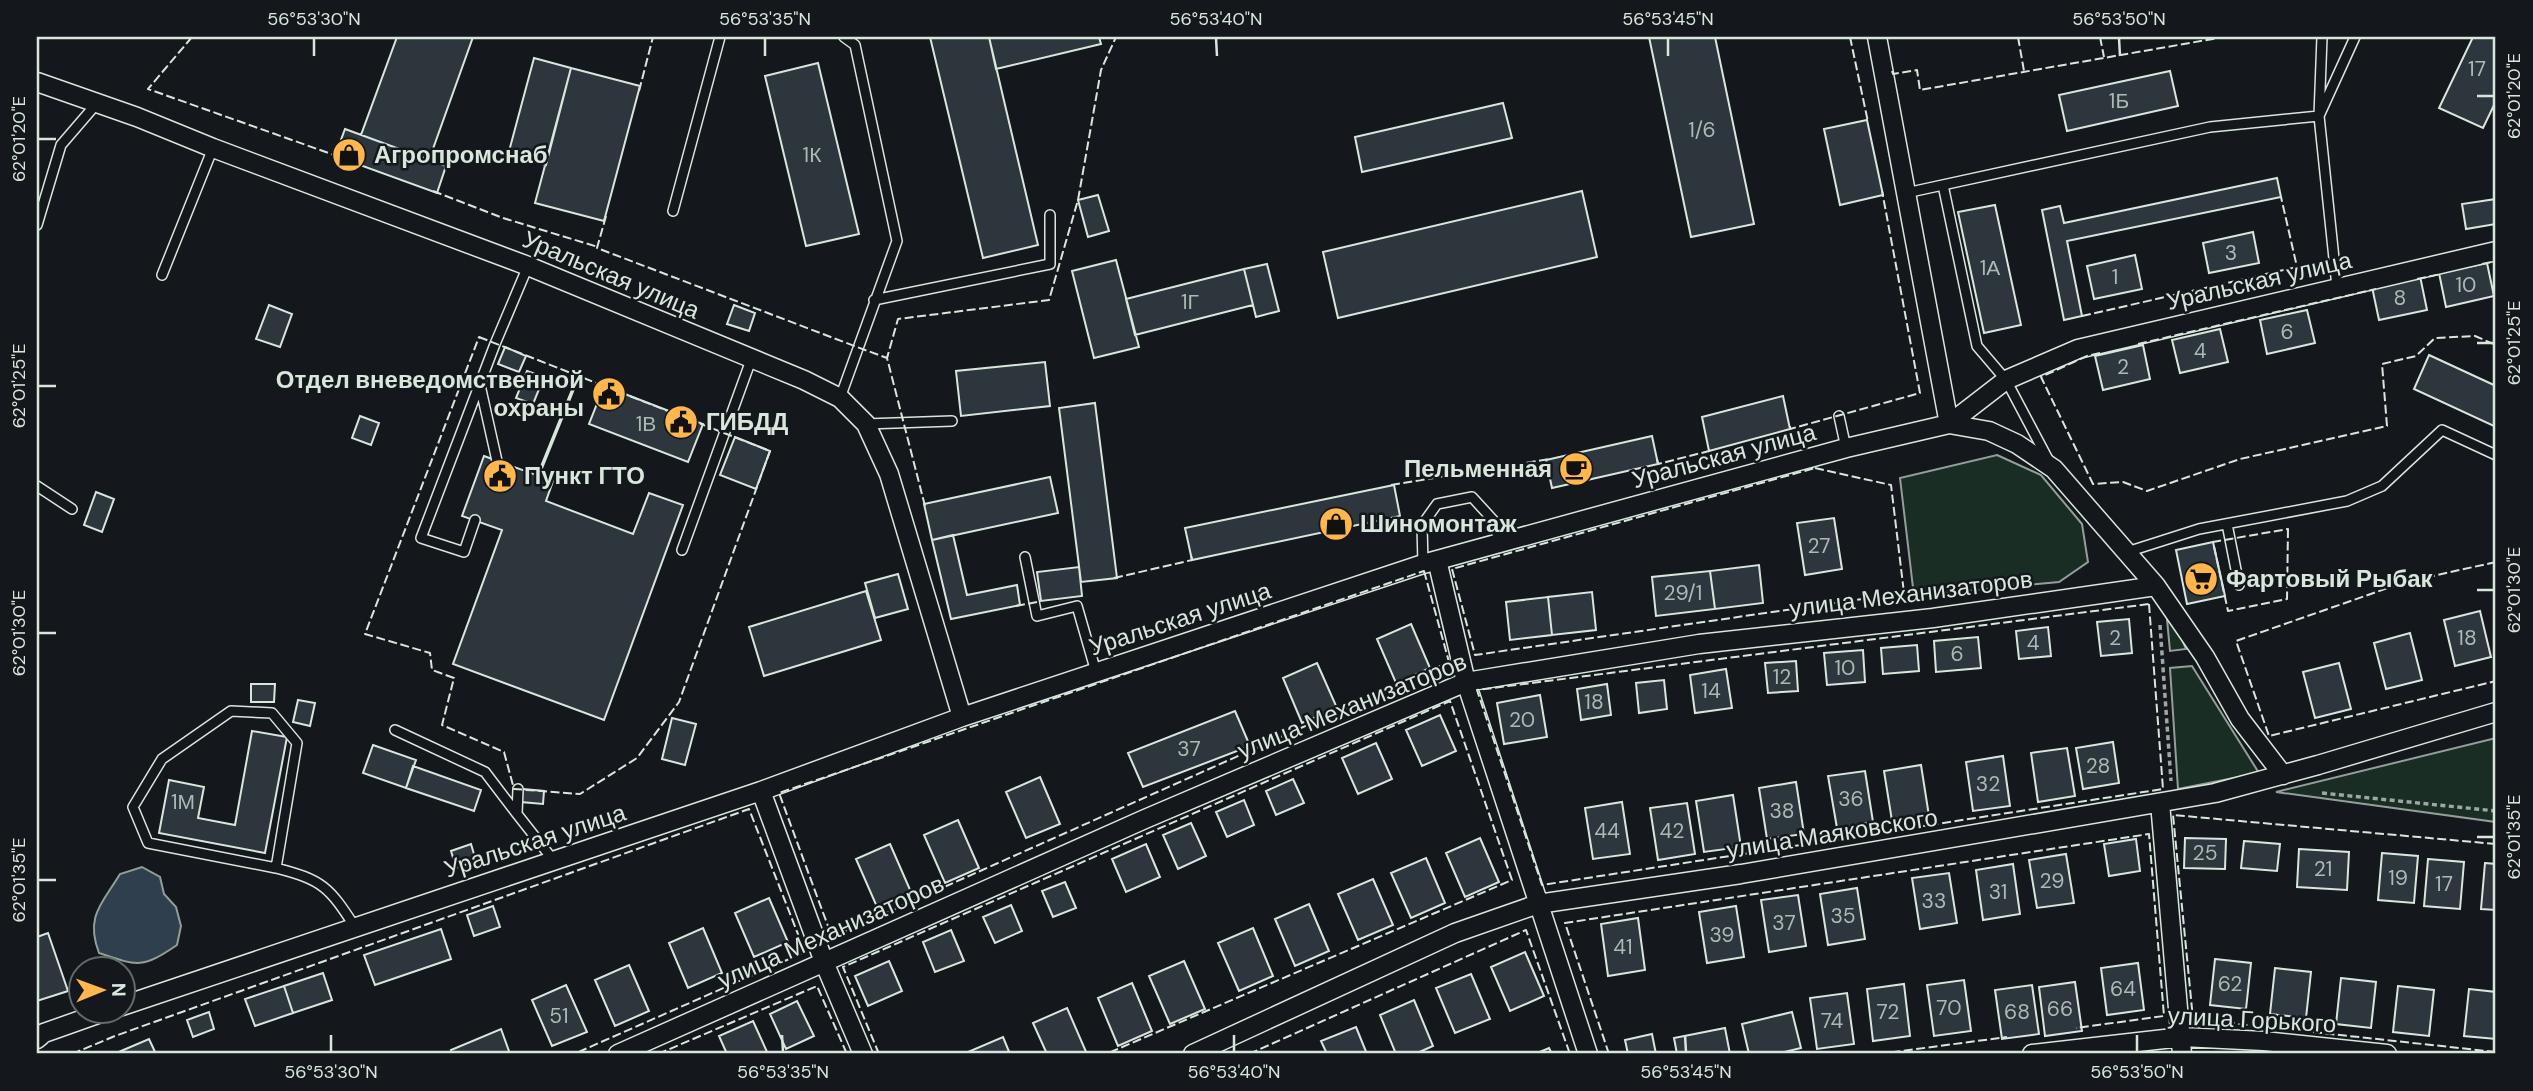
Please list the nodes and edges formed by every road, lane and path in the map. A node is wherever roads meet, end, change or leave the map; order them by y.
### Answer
1 (720, 37) edge
2 (844, 37) edge
3 (1877, 37) edge
4 (2322, 37) edge
5 (2355, 37) edge
6 (37, 82) edge
7 (98, 103) junction
8 (2319, 116) junction
9 (213, 148) junction
10 (1943, 185) junction
11 (1906, 193) junction
12 (673, 211) dead end
13 (1050, 215) dead end
14 (37, 225) edge
15 (2496, 251) edge
16 (528, 266) junction
17 (162, 275) dead end
18 (2337, 287) junction
19 (874, 300) junction
20 (751, 360) junction
21 (2006, 380) junction
22 (480, 384) junction
23 (840, 398) junction
24 (1839, 416) dead end
25 (952, 421) dead end
26 (866, 424) junction
27 (1949, 424) junction
28 (1846, 448) junction
29 (2496, 455) edge
30 (497, 460) dead end
31 (2054, 469) junction
32 (37, 486) edge
33 (72, 509) dead end
34 (475, 520) dead end
35 (2227, 524) junction
36 (1499, 542) junction
37 (681, 550) dead end
38 (2127, 552) junction
39 (1025, 557) dead end
40 (1430, 562) junction
41 (2239, 585) dead end
42 (2156, 586) junction
43 (2160, 623) dead end
44 (1096, 672) junction
45 (1466, 682) junction
46 (2496, 712) edge
47 (962, 717) junction
48 (396, 730) dead end
49 (2283, 775) junction
50 (518, 789) dead end
51 (761, 791) junction
52 (2322, 793) dead end
53 (2166, 802) junction
54 (2496, 811) edge
55 (517, 814) junction
56 (554, 861) junction
57 (276, 868) junction
58 (1538, 904) junction
59 (355, 927) junction
60 (824, 962) junction
61 (136, 1001) edge
62 (71, 1024) edge
63 (37, 1040) edge
64 (2182, 1046) edge
65 (618, 1054) edge
66 (863, 1054) edge
67 (1193, 1054) edge
68 (1588, 1054) edge
69 (2032, 1054) edge
70 (2387, 1054) edge

1 - 12 lane
2 - 19 lane
3 - 11 street
4 - 8 lane
5 - 8 lane
6 - 7 street, Уральская улица
7 - 9 street, Уральская улица
7 - 14 lane
8 - 10 lane
8 - 18 lane
9 - 16 street, Уральская улица
9 - 17 lane
10 - 11 lane
10 - 21 lane
11 - 27 street
13 - 19 lane
15 - 18 street, Уральская улица
16 - 20 street, Уральская улица
16 - 22 lane
18 - 21 street, Уральская улица
19 - 23 lane
20 - 23 street, Уральская улица
20 - 37 lane
21 - 27 street, Уральская улица
21 - 31 lane
22 - 30 lane
22 - 34 lane
23 - 26 street, Уральская улица
24 - 28 lane
25 - 26 lane
26 - 47 street, Уральская улица
27 - 28 street, Уральская улица
27 - 31 street
28 - 36 street, Уральская улица
29 - 35 lane
31 - 38 street
32 - 33 lane
35 - 38 lane
35 - 41 lane
36 - 40 street, Уральская улица
36 - 40 lane
38 - 42 street
39 - 44 lane
40 - 44 street, Уральская улица
40 - 45 street
42 - 45 street, улица Механизаторов
42 - 49 street
43 - 53 path
44 - 47 street, Уральская улица
45 - 58 street
45 - 60 street, улица Механизаторов
46 - 49 street, улица Маяковского
47 - 51 street, Уральская улица
48 - 55 lane
49 - 53 street, улица Маяковского
50 - 55 lane
51 - 56 street, Уральская улица
51 - 60 street
52 - 54 path
53 - 58 street, улица Маяковского
53 - 64 street
55 - 56 lane
56 - 59 street, Уральская улица
57 - 57 lane
57 - 59 lane
58 - 67 street, улица Маяковского
58 - 68 street
59 - 61 street, Уральская улица
60 - 65 street, улица Механизаторов
60 - 66 street
62 - 63 street
64 - 69 street, улица Горького
64 - 70 street, улица Горького

